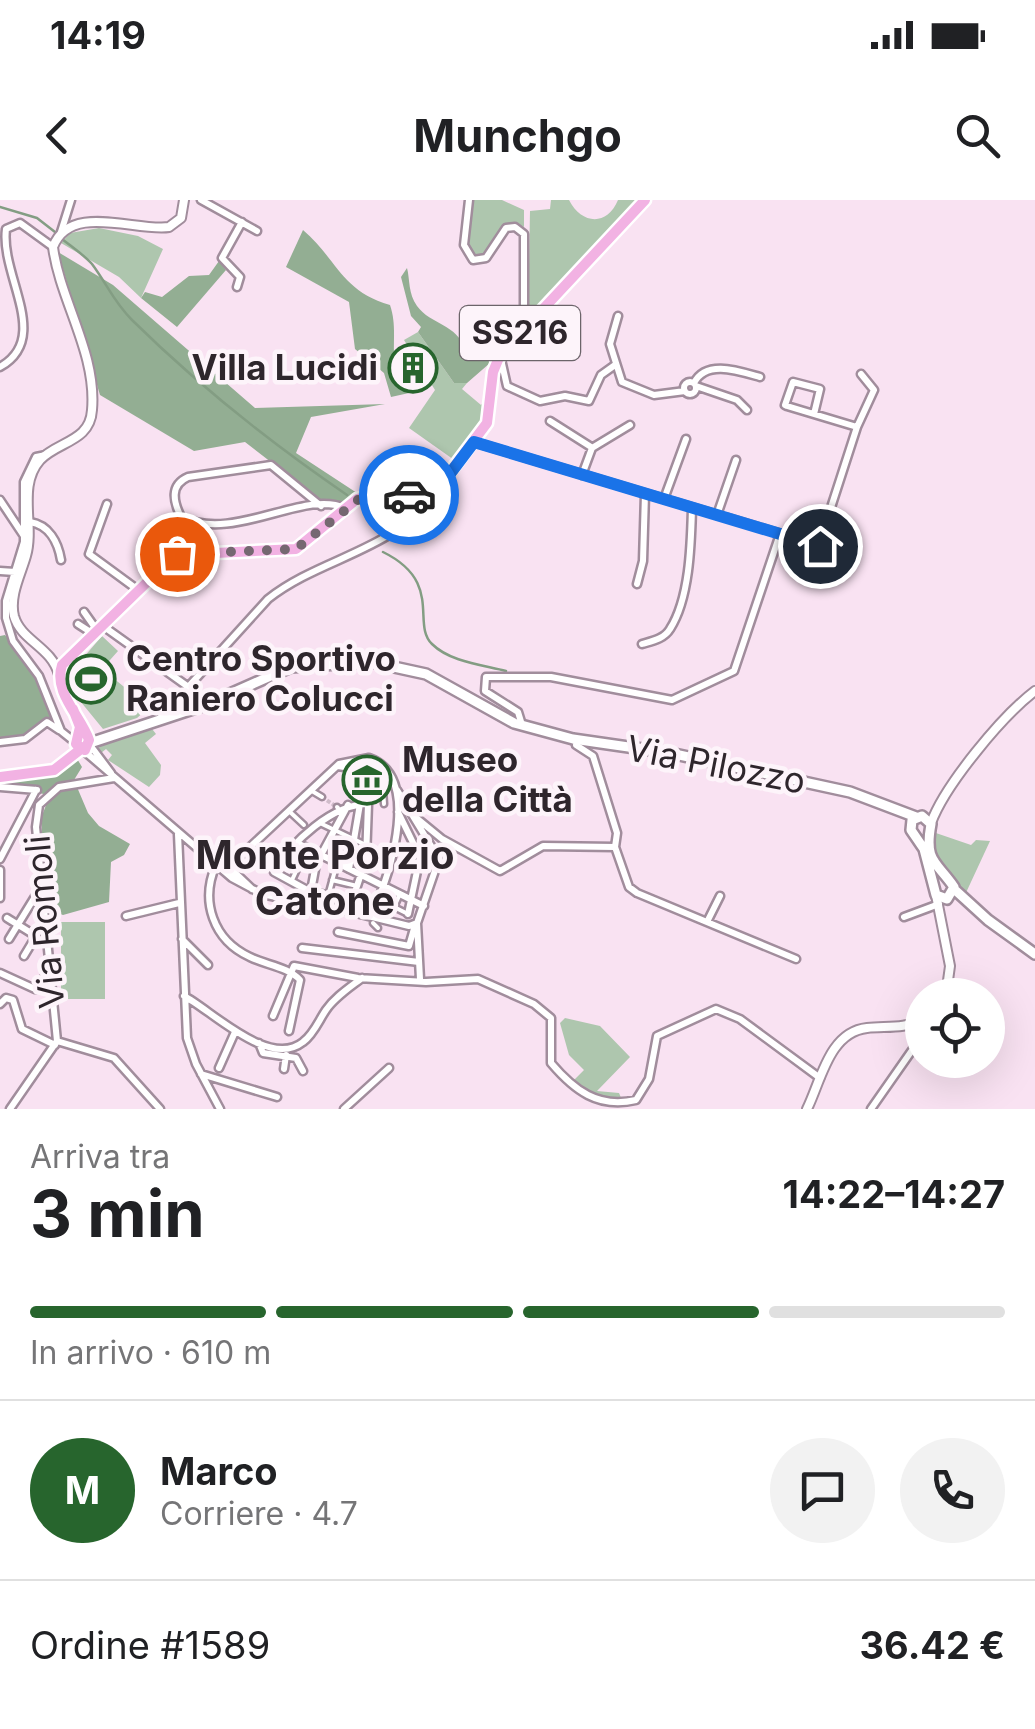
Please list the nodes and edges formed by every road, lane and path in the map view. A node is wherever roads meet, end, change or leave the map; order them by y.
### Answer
1 (71, 200) edge
2 (184, 200) edge
3 (201, 200) edge
4 (469, 200) edge
5 (645, 200) edge
6 (215, 204) edge
7 (242, 222) junction
8 (257, 231) dead end
9 (60, 234) junction
10 (53, 246) junction
11 (238, 287) dead end
12 (618, 316) dead end
13 (524, 330) junction
14 (500, 355) junction
15 (614, 365) junction
16 (0, 366) edge
17 (861, 374) dead end
18 (760, 377) dead end
19 (678, 378) dead end
20 (695, 384) junction
21 (683, 391) junction
22 (747, 410) dead end
23 (814, 414) junction
24 (550, 421) dead end
25 (630, 424) dead end
26 (857, 427) junction
27 (686, 439) dead end
28 (474, 442) junction
29 (592, 448) junction
30 (46, 455) junction
31 (736, 460) dead end
32 (582, 475) junction
33 (438, 488) junction
34 (645, 494) junction
35 (0, 500) edge
36 (664, 500) junction
37 (107, 504) dead end
38 (321, 506) junction
39 (345, 508) junction
40 (692, 508) junction
41 (717, 515) junction
42 (30, 522) junction
43 (780, 534) junction
44 (24, 538) junction
45 (61, 560) dead end
46 (0, 571) edge
47 (15, 572) junction
48 (637, 584) dead end
49 (138, 590) junction
50 (84, 612) dead end
51 (78, 624) dead end
52 (96, 629) junction
53 (642, 644) dead end
54 (44, 648) junction
55 (72, 653) junction
56 (59, 675) junction
57 (187, 686) junction
58 (1035, 691) edge
59 (159, 720) junction
60 (522, 725) junction
61 (59, 730) junction
62 (577, 740) junction
63 (0, 742) edge
64 (83, 743) junction
65 (336, 766) junction
66 (0, 777) edge
67 (114, 778) junction
68 (381, 787) joint
69 (396, 787) junction
70 (0, 788) edge
71 (36, 790) junction
72 (312, 791) junction
73 (49, 792) junction
74 (322, 798) tunnel mouth
75 (874, 800) junction
76 (349, 804) junction
77 (364, 804) junction
78 (384, 804) dead end
79 (398, 808) junction
80 (936, 809) junction
81 (290, 812) junction
82 (414, 816) junction
83 (919, 817) junction
84 (931, 823) junction
85 (322, 824) junction
86 (304, 825) dead end
87 (335, 830) junction
88 (911, 830) junction
89 (178, 833) junction
90 (354, 839) junction
91 (297, 843) junction
92 (327, 845) junction
93 (368, 846) junction
94 (615, 847) junction
95 (307, 848) junction
96 (319, 854) junction
97 (351, 857) junction
98 (0, 859) edge
99 (338, 863) junction
100 (216, 865) junction
101 (349, 869) junction
102 (0, 870) edge
103 (363, 876) junction
104 (332, 880) junction
105 (291, 884) junction
106 (42, 886) junction
107 (358, 886) junction
108 (384, 886) junction
109 (252, 889) junction
110 (311, 892) junction
111 (400, 894) junction
112 (328, 896) junction
113 (720, 896) dead end
114 (945, 897) junction
115 (0, 898) edge
116 (412, 900) junction
117 (352, 901) junction
118 (180, 903) junction
119 (424, 906) junction
120 (408, 914) joint
121 (126, 916) dead end
122 (6, 918) dead end
123 (904, 918) dead end
124 (708, 920) junction
125 (372, 923) dead end
126 (416, 924) junction
127 (18, 925) junction
128 (42, 926) dead end
129 (378, 928) dead end
130 (338, 932) dead end
131 (36, 936) junction
132 (181, 938) junction
133 (9, 940) dead end
134 (302, 948) dead end
135 (1035, 954) edge
136 (24, 956) dead end
137 (796, 959) dead end
138 (418, 962) junction
139 (208, 965) dead end
140 (292, 969) junction
141 (48, 971) junction
142 (0, 973) edge
143 (362, 978) junction
144 (948, 978) edge
145 (420, 979) junction
146 (182, 996) junction
147 (0, 1004) edge
148 (274, 1016) dead end
149 (905, 1026) edge
150 (289, 1031) dead end
151 (234, 1032) junction
152 (56, 1043) junction
153 (259, 1043) junction
154 (286, 1056) junction
155 (905, 1060) edge
156 (219, 1068) dead end
157 (388, 1068) dead end
158 (284, 1069) dead end
159 (302, 1071) dead end
160 (200, 1074) junction
161 (820, 1078) junction
162 (277, 1097) dead end
163 (10, 1109) edge
164 (160, 1109) edge
165 (220, 1109) edge
166 (344, 1109) edge
167 (807, 1109) edge
168 (871, 1109) edge

1 - 9 street
2 - 9 street
3 - 6 street
4 - 13 street
5 - 13 main road, SS216
6 - 7 street
7 - 8 street
7 - 11 street
9 - 10 street
10 - 16 street
10 - 30 street
12 - 15 street
13 - 14 main road, SS216
14 - 15 street
14 - 28 main road, SS216
15 - 21 street
17 - 26 street
18 - 20 street
19 - 21 street
20 - 21 street
20 - 22 street
23 - 23 street
23 - 26 street
24 - 29 street
25 - 29 street
26 - 43 street
27 - 36 street
28 - 32 street
28 - 33 main road, SS216
29 - 32 street
30 - 42 street
30 - 44 street
31 - 41 street
32 - 34 street
33 - 39 main road
33 - 57 street
34 - 36 street
34 - 48 street
35 - 44 street
36 - 40 street
37 - 49 street
38 - 38 street
38 - 39 street
39 - 49 main road
40 - 41 street
40 - 53 street
41 - 43 street
42 - 45 street
42 - 54 street
43 - 60 street
44 - 47 street
46 - 47 street
47 - 61 street
49 - 52 main road
50 - 52 street
51 - 52 street
52 - 55 main road
52 - 57 street
54 - 55 street
54 - 56 street
55 - 56 main road
56 - 64 main road
57 - 59 street
58 - 80 street
59 - 60 main road, Via Pilozzo
59 - 64 main road, Via Pilozzo
60 - 62 main road, Via Pilozzo
61 - 63 street
61 - 64 street
62 - 75 main road, Via Pilozzo
62 - 94 street
64 - 66 main road
64 - 67 street
65 - 68 street
65 - 69 street
65 - 72 street
67 - 73 street, Via Romoli
67 - 89 street
68 - 78 street
69 - 79 street
69 - 82 street
70 - 71 street
71 - 73 street
71 - 98 street
72 - 74 street
72 - 81 street
73 - 106 street, Via Romoli
75 - 83 main road, Via Pilozzo
75 - 88 main road, Via Pilozzo
76 - 77 street
76 - 85 street
76 - 87 street
77 - 90 street
77 - 93 street
79 - 108 street
79 - 116 street
80 - 83 street
80 - 84 street
81 - 86 street
81 - 109 street
82 - 94 street
82 - 119 street
83 - 84 main road, Via Pilozzo
83 - 88 main road
84 - 114 main road
85 - 87 street
85 - 91 street
87 - 90 street
87 - 92 street
88 - 114 main road
89 - 100 street
89 - 118 street
90 - 93 street
90 - 97 street
91 - 95 street
91 - 105 street
92 - 96 street
92 - 97 street
93 - 103 street
94 - 124 street
95 - 96 street
95 - 105 street
96 - 99 street
96 - 110 street
97 - 101 street
99 - 101 street
99 - 104 street
100 - 109 street
100 - 140 street
101 - 103 street
102 - 115 street
103 - 107 street
103 - 108 street
104 - 107 street
104 - 112 street
105 - 110 street
106 - 127 street
106 - 141 street, Via Romoli
107 - 117 street
108 - 111 street
108 - 117 street
109 - 126 street
110 - 112 street
111 - 116 street
111 - 120 street
112 - 117 street
113 - 124 street
114 - 123 street
114 - 135 main road
114 - 144 street
116 - 119 street
116 - 120 street
118 - 121 street
118 - 132 street
119 - 126 street
122 - 127 street
124 - 137 street
125 - 129 street
126 - 130 street
126 - 138 street
127 - 131 street
127 - 133 street
128 - 131 street
131 - 136 street
132 - 139 street
132 - 146 street
134 - 138 street
138 - 145 street
140 - 143 street
140 - 148 street
140 - 150 street
141 - 142 street
141 - 152 street, Via Romoli
143 - 145 street
143 - 153 street
145 - 161 street
146 - 151 street
146 - 160 street
147 - 152 street
149 - 161 street
151 - 153 street
151 - 156 street
152 - 163 street, Via Romoli
152 - 164 street
153 - 154 street
154 - 158 street
154 - 159 street
155 - 168 street
157 - 166 street
160 - 162 street
160 - 165 street
161 - 167 street

